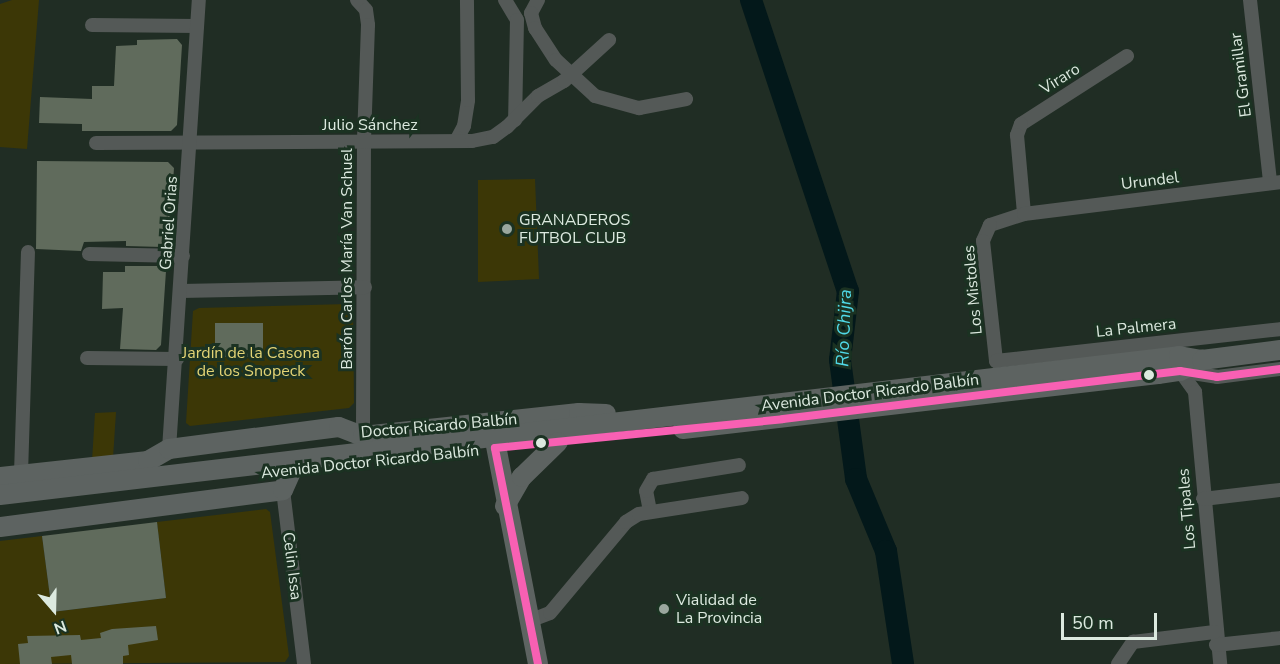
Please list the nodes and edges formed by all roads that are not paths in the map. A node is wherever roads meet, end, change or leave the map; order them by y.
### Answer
1 (199, 0) edge
2 (467, 0) edge
3 (505, 0) edge
4 (538, 0) edge
5 (1250, 0) edge
6 (362, 5) edge
7 (531, 13) junction
8 (517, 20) junction
9 (92, 25) dead end
10 (197, 26) junction
11 (609, 40) dead end
12 (1127, 56) dead end
13 (572, 75) junction
14 (686, 99) dead end
15 (515, 120) junction
16 (364, 141) junction
17 (456, 141) junction
18 (96, 143) dead end
19 (191, 143) junction
20 (1275, 182) edge
21 (1024, 214) junction
22 (28, 252) dead end
23 (89, 254) dead end
24 (183, 256) junction
25 (364, 287) junction
26 (181, 291) junction
27 (1280, 329) edge
28 (1280, 350) edge
29 (87, 358) dead end
30 (177, 359) junction
31 (1180, 364) junction
32 (1280, 369) edge
33 (996, 377) junction
34 (782, 412) junction
35 (494, 435) junction
36 (363, 436) junction
37 (558, 442) junction
38 (169, 449) junction
39 (739, 465) dead end
40 (292, 470) junction
41 (21, 474) junction
42 (0, 477) edge
43 (283, 490) junction
44 (1280, 490) edge
45 (0, 495) edge
46 (742, 498) dead end
47 (1203, 499) junction
48 (0, 506) edge
49 (505, 506) junction
50 (650, 511) junction
51 (0, 527) edge
52 (529, 621) junction
53 (1215, 638) junction
54 (1280, 638) edge
55 (304, 664) edge
56 (538, 664) edge
57 (1118, 664) edge
58 (1220, 664) edge

1 - 10 street, Gabriel Orias
2 - 17 street
3 - 8 street
4 - 7 street
5 - 20 street, El Gramillar
6 - 16 street, Barón Carlos María Van Schuel
7 - 8 street
7 - 13 street
8 - 15 street
9 - 10 street
10 - 19 street, Gabriel Orias
11 - 13 street, Julio Sánchez
12 - 21 street, Viraro
13 - 14 street
13 - 15 street, Julio Sánchez
15 - 17 street, Julio Sánchez
16 - 17 street, Julio Sánchez
16 - 19 street, Julio Sánchez
16 - 25 street, Barón Carlos María Van Schuel
18 - 19 street, Julio Sánchez
19 - 24 street, Gabriel Orias
20 - 21 street, Urundel
21 - 33 street, Los Mistoles
22 - 41 street
23 - 24 street
24 - 26 street, Gabriel Orias
25 - 26 street
25 - 36 street, Barón Carlos María Van Schuel
26 - 30 street, Gabriel Orias
27 - 33 street, La Palmera
28 - 31 main road, Avenida Doctor Ricardo Balbín
29 - 30 street
30 - 38 street, Gabriel Orias
31 - 32 street
31 - 33 main road, Avenida Doctor Ricardo Balbín
31 - 47 street, Los Tipales
33 - 34 main road, Avenida Doctor Ricardo Balbín
34 - 35 main road, Avenida Doctor Ricardo Balbín
34 - 37 main road, Avenida Doctor Ricardo Balbín
35 - 36 main road, Doctor Ricardo Balbín
35 - 37 main road, Avenida Doctor Ricardo Balbín
35 - 40 main road, Avenida Doctor Ricardo Balbín
35 - 45 main road, Avenida Doctor Ricardo Balbín
35 - 49 main road
36 - 38 main road, Doctor Ricardo Balbín
37 - 49 main road
38 - 41 main road, Doctor Ricardo Balbín
39 - 50 street
40 - 43 main road
40 - 48 main road, Avenida Doctor Ricardo Balbín
41 - 42 main road, Doctor Ricardo Balbín
43 - 51 main road
43 - 55 street, Celin Issa
44 - 47 street
46 - 50 street
47 - 53 street, Los Tipales
49 - 52 main road
50 - 52 street
52 - 56 main road
53 - 54 street
53 - 57 street
53 - 58 street, Los Tipales

